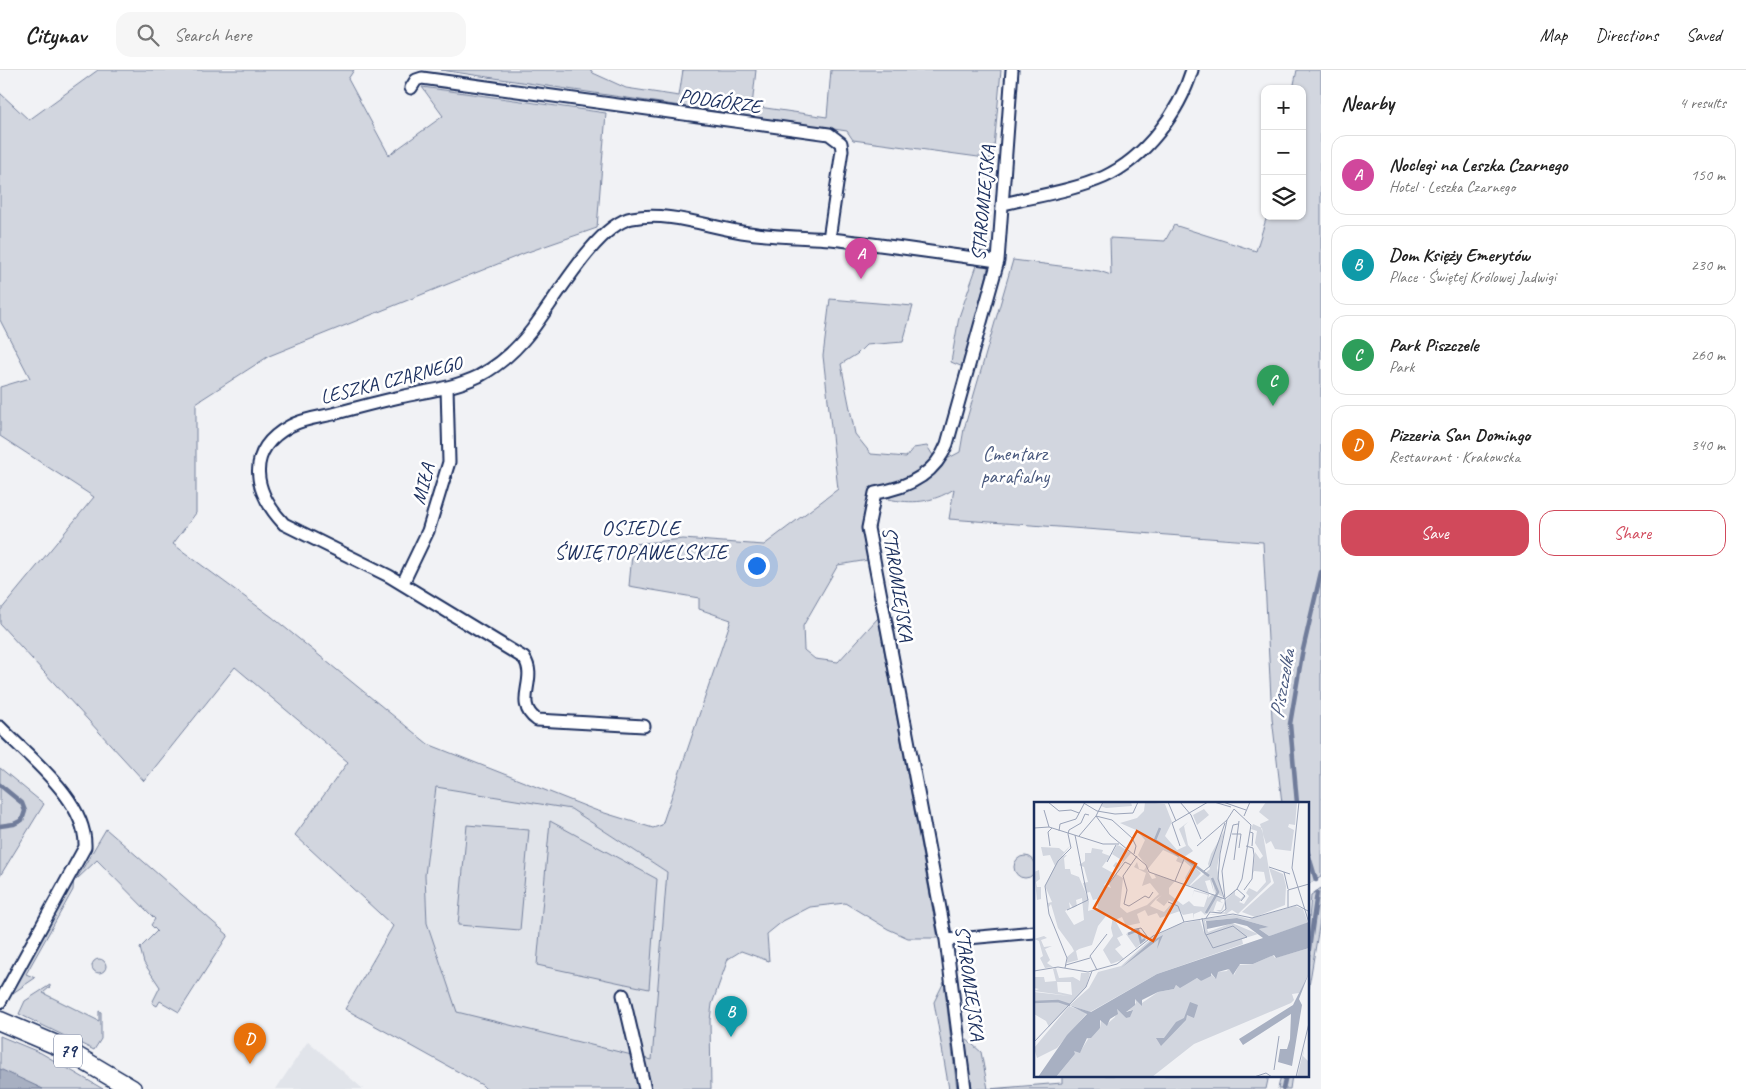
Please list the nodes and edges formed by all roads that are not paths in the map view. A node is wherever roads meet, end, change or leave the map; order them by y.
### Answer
1 (1012, 70) edge
2 (1192, 70) edge
3 (411, 88) dead end
4 (1003, 204) junction
5 (829, 239) junction
6 (998, 261) junction
7 (447, 387) junction
8 (402, 583) junction
9 (644, 726) dead end
10 (0, 728) edge
11 (1034, 932) edge
12 (946, 940) junction
13 (624, 995) dead end
14 (0, 1002) edge
15 (0, 1021) edge
16 (132, 1089) edge
17 (645, 1089) edge
18 (965, 1089) edge

1 - 4 street, STAROMIEJSKA
2 - 4 street
3 - 5 street, PODGÓRZE
4 - 6 street, STAROMIEJSKA
5 - 6 street, LESZKA CZARNEGO
5 - 7 street, LESZKA CZARNEGO
6 - 12 street, STAROMIEJSKA
7 - 8 street, MIŁA
7 - 8 street, LESZKA CZARNEGO
8 - 9 street, LESZKA CZARNEGO
10 - 14 street
11 - 12 street
12 - 18 street, STAROMIEJSKA
13 - 17 street
15 - 16 main road, 79

